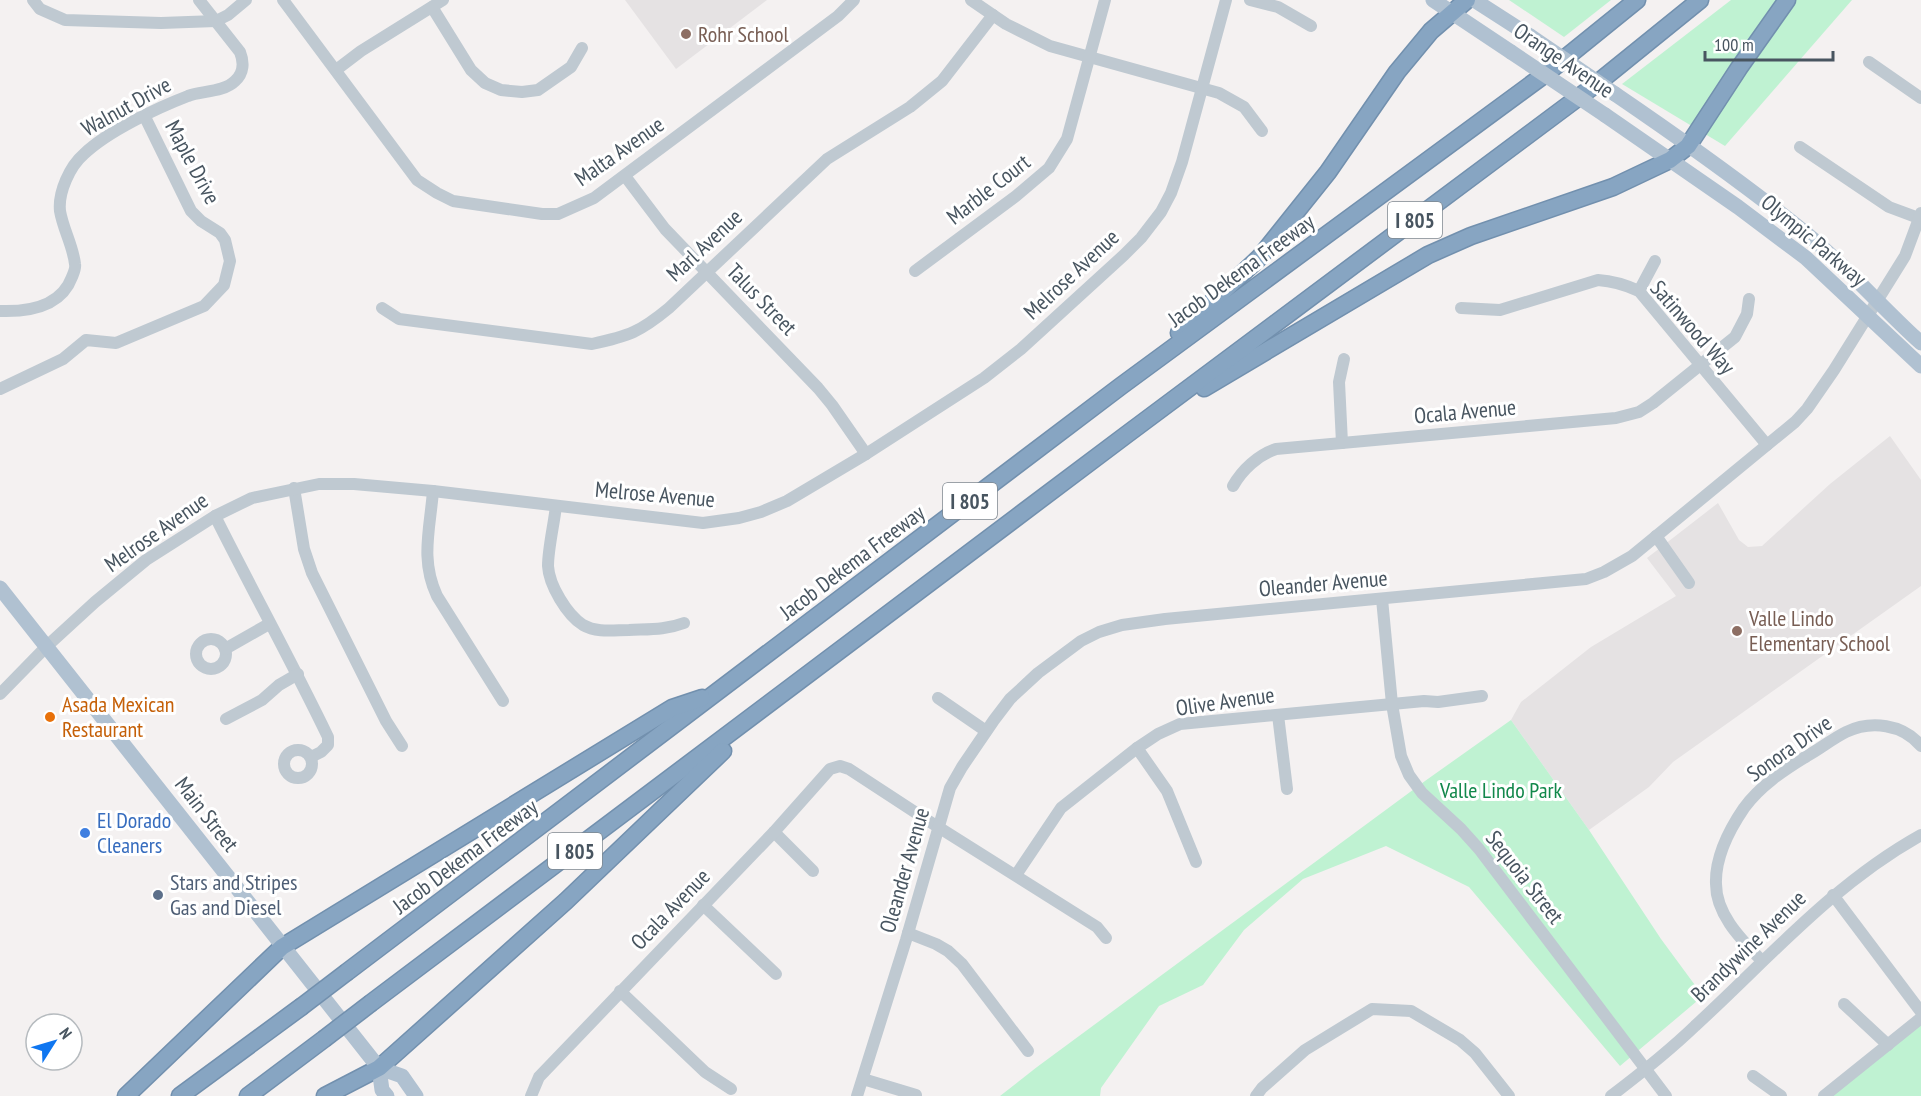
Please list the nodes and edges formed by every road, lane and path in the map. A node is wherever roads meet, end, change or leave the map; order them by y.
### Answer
1 (33, 0) edge
2 (199, 0) edge
3 (246, 0) edge
4 (283, 0) edge
5 (854, 0) edge
6 (971, 0) edge
7 (1105, 0) edge
8 (1226, 0) edge
9 (1250, 0) edge
10 (1433, 0) edge
11 (1467, 0) edge
12 (1474, 0) edge
13 (1637, 0) edge
14 (1700, 0) edge
15 (1787, 0) edge
16 (437, 3) edge
17 (1452, 12) junction
18 (993, 15) junction
19 (216, 21) junction
20 (1311, 26) dead end
21 (582, 48) dead end
22 (1088, 57) junction
23 (1869, 62) dead end
24 (336, 70) junction
25 (1202, 88) junction
26 (1921, 98) edge
27 (144, 115) junction
28 (1262, 131) dead end
29 (1688, 146) junction
30 (1800, 147) dead end
31 (1670, 160) junction
32 (625, 176) junction
33 (1920, 217) edge
34 (1655, 261) dead end
35 (915, 271) dead end
36 (706, 272) junction
37 (1639, 291) junction
38 (1749, 299) dead end
39 (1877, 301) junction
40 (382, 308) dead end
41 (1461, 308) dead end
42 (0, 310) edge
43 (1868, 316) junction
44 (1921, 343) edge
45 (1344, 359) dead end
46 (1700, 366) junction
47 (1921, 366) edge
48 (1121, 386) junction
49 (0, 389) edge
50 (1126, 435) junction
51 (1342, 443) junction
52 (1767, 445) junction
53 (866, 454) junction
54 (1233, 486) dead end
55 (294, 488) junction
56 (433, 491) junction
57 (556, 506) junction
58 (215, 516) junction
59 (1656, 536) junction
60 (1689, 583) dead end
61 (0, 588) edge
62 (1382, 599) junction
63 (684, 623) dead end
64 (269, 624) junction
65 (46, 646) junction
66 (225, 649) dead end
67 (298, 674) junction
68 (717, 692) junction
69 (0, 694) edge
70 (1482, 696) dead end
71 (778, 698) junction
72 (938, 698) dead end
73 (502, 701) dead end
74 (1392, 704) junction
75 (1278, 715) junction
76 (226, 719) dead end
77 (986, 731) junction
78 (402, 746) dead end
79 (1921, 746) edge
80 (1137, 748) junction
81 (311, 758) dead end
82 (1287, 789) dead end
83 (939, 828) junction
84 (774, 832) junction
85 (1921, 835) edge
86 (1196, 862) dead end
87 (813, 871) dead end
88 (1016, 875) junction
89 (1833, 895) junction
90 (703, 905) junction
91 (908, 933) junction
92 (1106, 938) dead end
93 (282, 947) junction
94 (1762, 960) junction
95 (776, 974) dead end
96 (620, 991) junction
97 (1844, 1004) dead end
98 (1921, 1012) edge
99 (1921, 1018) edge
100 (1888, 1045) junction
101 (1028, 1051) dead end
102 (379, 1068) junction
103 (1645, 1069) junction
104 (1753, 1076) dead end
105 (863, 1079) junction
106 (731, 1089) dead end
107 (916, 1095) edge
108 (126, 1096) edge
109 (180, 1096) edge
110 (248, 1096) edge
111 (325, 1096) edge
112 (387, 1096) edge
113 (416, 1096) edge
114 (531, 1096) edge
115 (857, 1096) edge
116 (1256, 1096) edge
117 (1509, 1096) edge
118 (1611, 1096) edge
119 (1666, 1096) edge
120 (1781, 1096) edge
121 (1824, 1096) edge

1 - 19 street
2 - 19 street, Walnut Drive
3 - 19 street
4 - 24 street, Malta Avenue
5 - 32 street, Malta Avenue
6 - 18 street
7 - 22 street, Marble Court
8 - 25 street, Melrose Avenue
9 - 20 street
10 - 17 main road, Orange Avenue
11 - 17 highway
12 - 29 main road, Orange Avenue, bridge
13 - 48 highway, Jacob Dekema Freeway / I 805
14 - 50 highway, I 805
15 - 29 highway
16 - 21 street
16 - 24 street
17 - 31 main road, Orange Avenue, bridge
17 - 48 highway
18 - 22 street
18 - 36 street, Marl Avenue
19 - 27 street, Walnut Drive
22 - 25 street
22 - 35 street, Marble Court
23 - 26 street
24 - 32 street, Malta Avenue
25 - 28 street
25 - 53 street, Melrose Avenue
27 - 42 street, Walnut Drive
27 - 49 street, Maple Drive
29 - 31 highway
29 - 39 main road, Olympic Parkway
30 - 33 street
31 - 43 main road, Olympic Parkway
31 - 50 highway
32 - 36 street, Talus Street
33 - 39 street, Oleander Avenue
34 - 37 street
36 - 40 street, Marl Avenue
36 - 53 street, Talus Street
37 - 41 street, Satinwood Way
37 - 46 street, Satinwood Way
38 - 46 street, Ocala Avenue
39 - 43 street, Oleander Avenue
39 - 44 main road, Olympic Parkway
43 - 47 main road, Olympic Parkway
43 - 52 street, Oleander Avenue
45 - 51 street
46 - 51 street, Ocala Avenue
46 - 52 street, Satinwood Way
48 - 68 highway, Jacob Dekema Freeway / I 805
50 - 71 highway, I 805
51 - 54 street, Ocala Avenue
52 - 59 street, Oleander Avenue
53 - 57 street, Melrose Avenue
55 - 56 street, Melrose Avenue
55 - 58 street, Melrose Avenue
55 - 78 street
56 - 57 street, Melrose Avenue
56 - 73 street
57 - 63 street
58 - 64 street
58 - 65 street, Melrose Avenue
59 - 60 street
59 - 62 street, Oleander Avenue
61 - 65 main road, Main Street
62 - 74 street, Sequoia Street
62 - 77 street, Oleander Avenue
64 - 66 street
64 - 67 street
65 - 69 street, Melrose Avenue
65 - 93 main road, Main Street
67 - 76 street
67 - 81 street
68 - 93 highway
68 - 109 highway, Jacob Dekema Freeway / I 805, bridge
70 - 74 street, Olive Avenue
71 - 102 highway
71 - 110 highway, I 805, bridge
72 - 77 street
74 - 75 street, Olive Avenue
74 - 103 street, Sequoia Street
75 - 80 street, Olive Avenue
75 - 82 street
77 - 83 street, Oleander Avenue
79 - 94 street, Sonora Drive
80 - 86 street
80 - 88 street, Olive Avenue
83 - 84 street, Ocala Avenue
83 - 88 street
83 - 91 street, Oleander Avenue
84 - 87 street
84 - 90 street, Ocala Avenue
85 - 89 street, Brandywine Avenue
88 - 92 street
89 - 94 street, Brandywine Avenue
89 - 98 street
90 - 95 street
90 - 96 street, Ocala Avenue
91 - 101 street
91 - 105 street, Oleander Avenue
93 - 102 main road, Main Street
93 - 108 highway
94 - 103 street, Brandywine Avenue
96 - 106 street
96 - 114 street, Ocala Avenue
97 - 100 street
99 - 100 street
100 - 121 street
102 - 111 highway
102 - 112 main road, Main Street
102 - 113 main road, Main Street
103 - 118 street, Brandywine Avenue
103 - 119 street, Sequoia Street
104 - 120 street
105 - 107 street
105 - 115 street, Oleander Avenue
116 - 117 street

